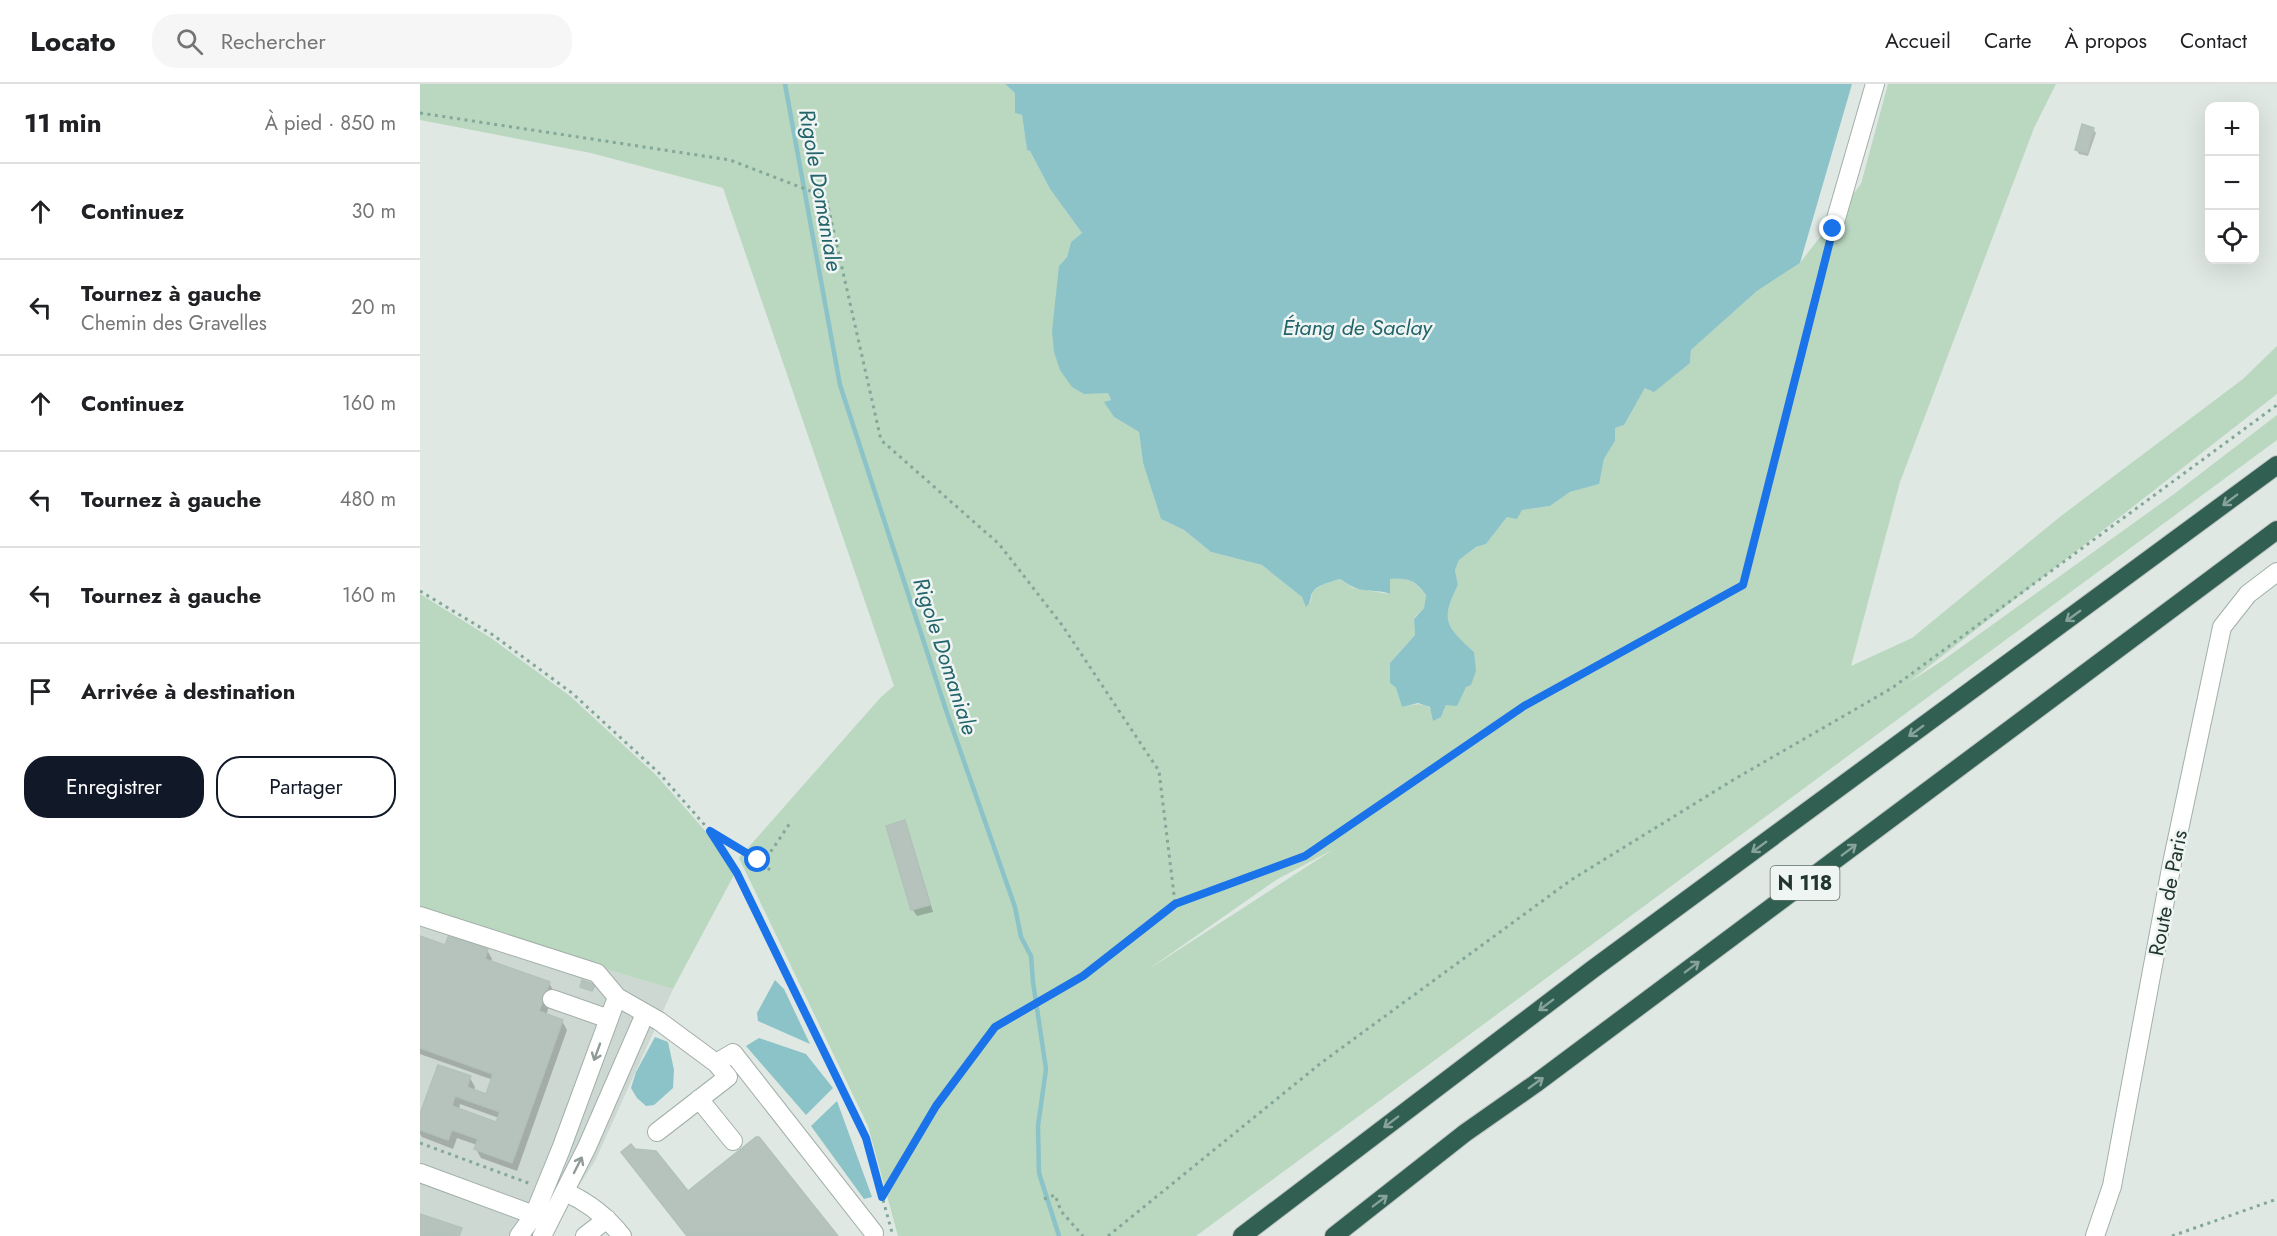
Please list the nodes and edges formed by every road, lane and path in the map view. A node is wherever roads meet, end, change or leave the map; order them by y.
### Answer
1 (1875, 84) edge
2 (420, 113) edge
3 (1833, 229) joint
4 (2277, 405) edge
5 (2277, 465) edge
6 (2277, 530) edge
7 (2277, 572) edge
8 (420, 591) edge
9 (790, 823) dead end
10 (710, 831) junction
11 (758, 860) junction
12 (770, 870) dead end
13 (1175, 904) junction
14 (420, 916) edge
15 (617, 997) junction
16 (552, 999) dead end
17 (645, 1014) junction
18 (609, 1019) junction
19 (716, 1063) junction
20 (699, 1099) junction
21 (657, 1132) dead end
22 (733, 1141) dead end
23 (420, 1143) edge
24 (420, 1173) edge
25 (544, 1190) junction
26 (565, 1192) junction
27 (882, 1197) junction
28 (1044, 1199) dead end
29 (2277, 1199) edge
30 (534, 1215) junction
31 (607, 1219) junction
32 (874, 1233) dead end
33 (519, 1236) edge
34 (543, 1236) edge
35 (585, 1236) edge
36 (622, 1236) edge
37 (893, 1236) edge
38 (1083, 1236) edge
39 (1108, 1236) edge
40 (1242, 1236) edge
41 (1334, 1236) edge
42 (2095, 1236) edge
43 (2172, 1236) edge

1 - 3 street
2 - 13 path
3 - 13 path
4 - 39 path
5 -> 40 highway, N 118
41 -> 6 highway, N 118
7 - 42 street, Route de Paris
8 - 10 path
9 - 11 path
10 - 11 path
10 - 27 path
11 - 12 path
13 - 27 path
14 - 15 street
15 - 17 street
15 - 18 street
16 - 18 street
17 - 19 street
26 -> 17 street
18 -> 25 street
19 - 20 street
19 - 32 street
20 - 21 street
20 - 22 street
23 - 25 path
24 - 30 street
25 - 30 street
26 - 31 street
26 - 34 street
27 - 37 path
28 - 38 path
29 - 43 path
30 - 33 street
31 - 35 street
31 - 36 street

